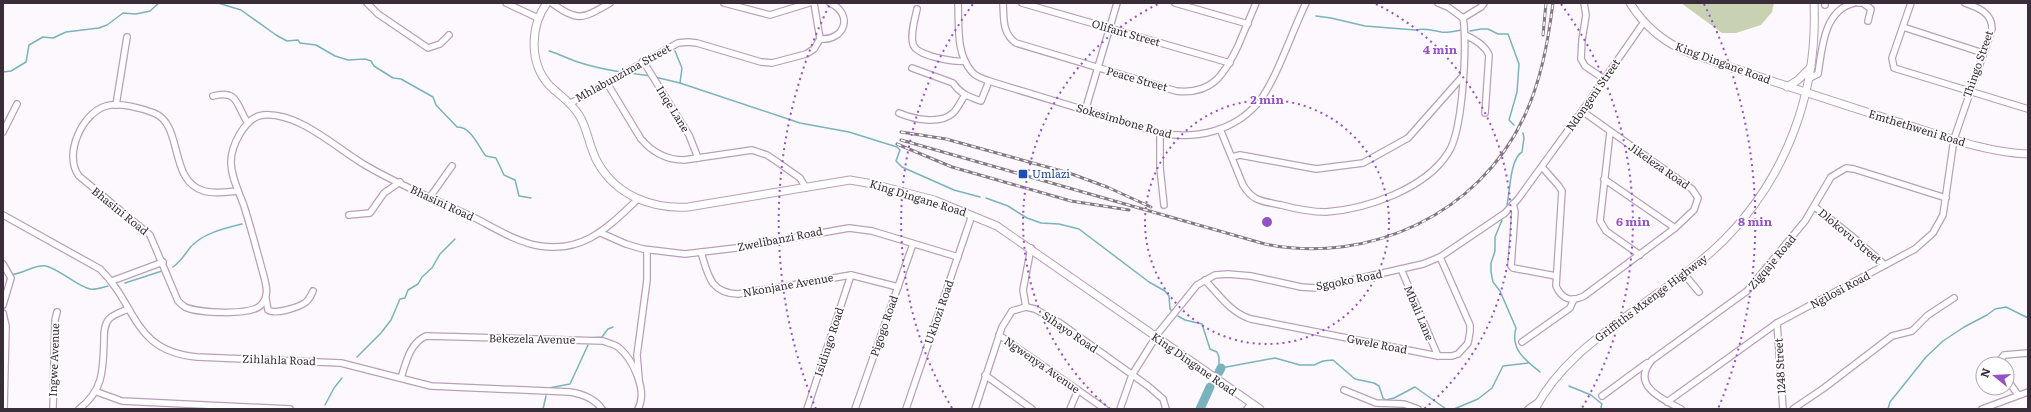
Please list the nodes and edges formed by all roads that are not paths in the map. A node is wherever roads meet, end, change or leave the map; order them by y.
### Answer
1 (367, 3) edge
2 (506, 3) edge
3 (547, 3) edge
4 (552, 3) edge
5 (610, 3) edge
6 (724, 3) edge
7 (809, 3) edge
8 (814, 3) edge
9 (830, 3) edge
10 (958, 3) edge
11 (1003, 3) edge
12 (1022, 3) edge
13 (1117, 3) edge
14 (1175, 3) edge
15 (1256, 3) edge
16 (1306, 3) edge
17 (1438, 3) edge
18 (1484, 3) edge
19 (1584, 3) edge
20 (1630, 3) edge
21 (1814, 3) edge
22 (1854, 3) edge
23 (1858, 3) edge
24 (1911, 3) edge
25 (1965, 3) edge
26 (917, 9) dead end
27 (538, 18) junction
28 (1463, 18) junction
29 (1868, 21) dead end
30 (1644, 22) junction
31 (1248, 24) junction
32 (1903, 27) junction
33 (1110, 28) junction
34 (449, 35) dead end
35 (1465, 35) junction
36 (127, 37) dead end
37 (820, 39) junction
38 (1984, 53) junction
39 (643, 61) junction
40 (965, 61) junction
41 (1230, 63) junction
42 (1812, 66) junction
43 (912, 68) dead end
44 (1098, 68) junction
45 (1462, 77) junction
46 (1810, 78) junction
47 (1604, 79) junction
48 (989, 81) junction
49 (607, 83) junction
50 (1787, 87) junction
51 (1969, 92) junction
52 (1807, 94) junction
53 (965, 95) junction
54 (213, 96) dead end
55 (571, 103) junction
56 (17, 104) dead end
57 (116, 105) junction
58 (2028, 109) edge
59 (1085, 111) junction
60 (1582, 111) junction
61 (899, 113) dead end
62 (1485, 113) dead end
63 (248, 124) junction
64 (1220, 129) junction
65 (3, 132) edge
66 (1610, 132) junction
67 (1160, 133) junction
68 (1954, 139) junction
69 (2028, 154) edge
70 (1232, 157) junction
71 (698, 158) junction
72 (452, 166) dead end
73 (1542, 167) junction
74 (1604, 179) junction
75 (400, 182) junction
76 (806, 188) junction
77 (238, 191) junction
78 (430, 197) junction
79 (1946, 198) junction
80 (637, 200) junction
81 (1513, 204) junction
82 (1164, 206) dead end
83 (1815, 207) junction
84 (3, 215) edge
85 (349, 215) dead end
86 (972, 215) junction
87 (1675, 228) junction
88 (601, 233) junction
89 (913, 244) junction
90 (1031, 248) junction
91 (647, 250) junction
92 (702, 252) junction
93 (1640, 255) junction
94 (958, 257) junction
95 (1440, 257) junction
96 (163, 262) junction
97 (3, 264) edge
98 (1885, 265) junction
99 (1401, 270) junction
100 (1684, 274) junction
101 (851, 275) junction
102 (1556, 276) junction
103 (1205, 280) junction
104 (112, 281) junction
105 (898, 287) junction
106 (313, 291) dead end
107 (1699, 292) dead end
108 (266, 298) junction
109 (1954, 298) dead end
110 (1574, 299) junction
111 (3, 305) edge
112 (1026, 307) junction
113 (128, 309) junction
114 (57, 312) dead end
115 (3, 313) edge
116 (1777, 323) junction
117 (999, 335) junction
118 (1156, 337) junction
119 (1522, 342) dead end
120 (2028, 353) edge
121 (1438, 356) junction
122 (2004, 356) edge
123 (1652, 360) junction
124 (985, 375) junction
125 (1132, 375) junction
126 (401, 378) junction
127 (639, 379) junction
128 (1078, 390) junction
129 (1344, 390) dead end
130 (97, 392) junction
131 (2015, 392) edge
132 (2027, 394) edge
133 (1602, 396) dead end
134 (2018, 396) junction
135 (1538, 402) junction
136 (1667, 402) junction
137 (1249, 406) edge
138 (4, 409) edge
139 (53, 409) edge
140 (79, 409) edge
141 (290, 409) edge
142 (602, 409) edge
143 (638, 409) edge
144 (807, 409) edge
145 (855, 409) edge
146 (906, 409) edge
147 (975, 409) edge
148 (1032, 409) edge
149 (1070, 409) edge
150 (1105, 409) edge
151 (1120, 409) edge
152 (1166, 409) edge
153 (1260, 409) edge
154 (1418, 409) edge
155 (1528, 409) edge
156 (1535, 409) edge
157 (1681, 409) edge
158 (1783, 409) edge
159 (1793, 409) edge
160 (1982, 409) edge

1 - 34 street
2 - 27 street
3 - 27 street, King Dingane Road
4 - 5 street
6 - 7 street
8 - 37 street
9 - 37 street
10 - 40 street, Sokesimbone Road
11 - 44 street, Peace Street
12 - 33 street, Olifant Street
13 - 33 street
14 - 31 street
15 - 31 street, Peace Street
16 - 64 street, Sokesimbone Road
17 - 28 street
18 - 28 street
19 - 47 street
20 - 30 street, King Dingane Road
21 - 42 street, Griffiths Mxenge Highway
22 - 46 street
23 - 29 street
24 - 32 street
25 - 38 street, Thingo Street
26 - 40 street
27 - 55 street, King Dingane Road
28 - 35 street
30 - 47 street, Ndongeni Street
30 - 50 street, King Dingane Road
31 - 41 street, Peace Street
32 - 38 street
32 - 51 street
33 - 41 street, Olifant Street
33 - 44 street
35 - 45 street
35 - 62 street
36 - 57 street
37 - 39 street, Mhlabunzima Street
38 - 51 street, Thingo Street
39 - 49 street, Mhlabunzima Street
39 - 71 street, Inqe Lane
40 - 48 street, Sokesimbone Road
41 - 44 street, Peace Street
42 - 46 street, Griffiths Mxenge Highway
42 - 50 street
43 - 53 street
44 - 59 street
45 - 70 street
45 - 70 street
46 - 52 street, Griffiths Mxenge Highway
47 - 60 street, Ndongeni Street
48 - 53 street
48 - 59 street, Sokesimbone Road
49 - 55 street, Mhlabunzima Street
49 - 71 street
50 - 52 street, King Dingane Road
51 - 58 street
51 - 68 street, Thingo Street
52 - 68 street, Emthethweni Road
52 - 100 street, Griffiths Mxenge Highway
53 - 61 street
54 - 63 street
55 - 80 street, King Dingane Road
56 - 65 street
57 - 77 street, Bhasini Road
57 - 96 street, Bhasini Road
59 - 67 street, Sokesimbone Road
60 - 66 street, Jikeleza Road
60 - 73 street, Ndongeni Street
63 - 75 street, Bhasini Road
63 - 77 street
64 - 67 street, Sokesimbone Road
64 - 70 street
66 - 74 street
66 - 87 street, Jikeleza Road
67 - 82 street
68 - 69 street, Emthethweni Road
68 - 79 street, Ngilosi Road
71 - 76 street
72 - 78 street
73 - 81 street, Sgqoko Road
73 - 102 street
74 - 87 street
74 - 93 street
75 - 78 street, Bhasini Road
75 - 85 street
76 - 80 street, King Dingane Road
76 - 86 street, King Dingane Road
77 - 108 street
78 - 88 street, Bhasini Road
79 - 83 street, Zigqaje Road
79 - 98 street, Ngilosi Road
80 - 88 street, Bhasini Road
81 - 95 street, Sgqoko Road
81 - 102 street
83 - 98 street, Dlokovu Street
83 - 123 street, Zigqaje Road
84 - 104 street, Zihlahla Road
86 - 90 street, King Dingane Road
86 - 94 street, Ukhozi Road
87 - 93 street, Jikeleza Road
88 - 91 street, Zwelibanzi Road
89 - 92 street, Zwelibanzi Road
89 - 94 street, Zwelibanzi Road
89 - 105 street, Pigogo Road
90 - 112 street
90 - 118 street, King Dingane Road
91 - 92 street, Zwelibanzi Road
91 - 127 street
92 - 101 street, Nkonjane Avenue
93 - 110 street, Jikeleza Road
94 - 146 street, Ukhozi Road
95 - 99 street, Sgqoko Road
95 - 121 street, Gwele Road
96 - 104 street
96 - 108 street, Bhasini Road
97 - 111 street
98 - 116 street, Ngilosi Road
99 - 103 street, Sgqoko Road
99 - 121 street, Mbali Lane
100 - 107 street
100 - 135 street, Griffiths Mxenge Highway
101 - 105 street, Nkonjane Avenue
101 - 144 street, Isidingo Road
102 - 110 street
103 - 118 street, Sgqoko Road
103 - 121 street, Gwele Road
104 - 113 street, Zihlahla Road
105 - 145 street, Pigogo Road
106 - 108 street
109 - 159 street
110 - 119 street, Jikeleza Road
112 - 117 street
112 - 125 street, Sihayo Road
113 - 126 street, Zihlahla Road
113 - 130 street
114 - 139 street, Ingwe Avenue
115 - 138 street
116 - 136 street, Ngilosi Road
116 - 158 street, 1248 Street
117 - 124 street
117 - 128 street, Ngwenya Avenue
118 - 125 street, Sgqoko Road
118 - 137 street, King Dingane Road
120 - 122 street
123 - 133 street, Zigqaje Road
123 - 136 street
124 - 147 street
124 - 148 street
125 - 151 street, Sgqoko Road
125 - 152 street, Sihayo Road
126 - 127 street, Bekezela Avenue
126 - 142 street, Zihlahla Road
127 - 143 street, Bekezela Avenue
128 - 149 street
128 - 150 street, Ngwenya Avenue
129 - 154 street
130 - 140 street
130 - 141 street
131 - 134 street
132 - 134 street
134 - 160 street
135 - 155 street
135 - 156 street, Griffiths Mxenge Highway
136 - 157 street
137 - 153 street, King Dingane Road

